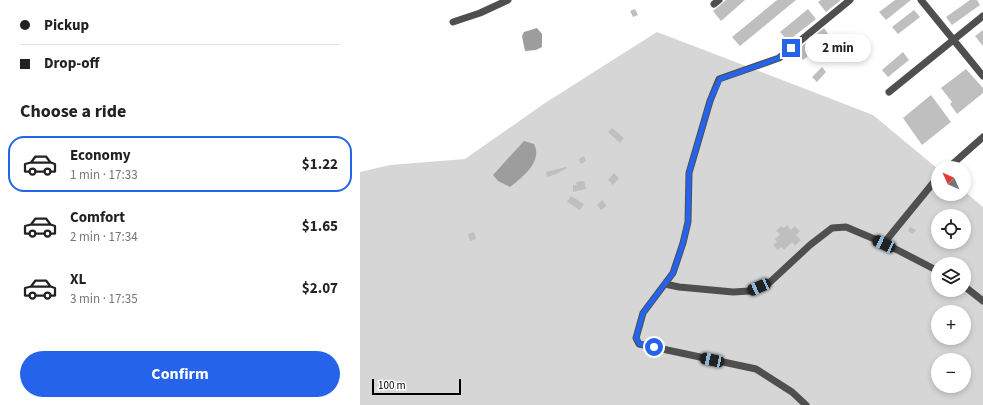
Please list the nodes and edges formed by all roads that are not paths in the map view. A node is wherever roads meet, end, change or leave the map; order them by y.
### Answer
1 (508, 0) edge
2 (850, 0) edge
3 (921, 0) edge
4 (983, 16) edge
5 (453, 22) dead end
6 (954, 39) junction
7 (983, 76) edge
8 (888, 92) dead end
9 (983, 137) edge
10 (956, 161) edge
11 (931, 186) edge
12 (884, 244) junction
13 (931, 268) edge
14 (665, 284) junction
15 (971, 292) edge
16 (983, 301) edge
17 (806, 405) edge

1 - 5 street
2 - 14 street
3 - 6 street
4 - 6 street
6 - 7 street
6 - 8 street
9 - 10 street
11 - 12 street
12 - 13 street
12 - 14 street
14 - 17 street
15 - 16 street

